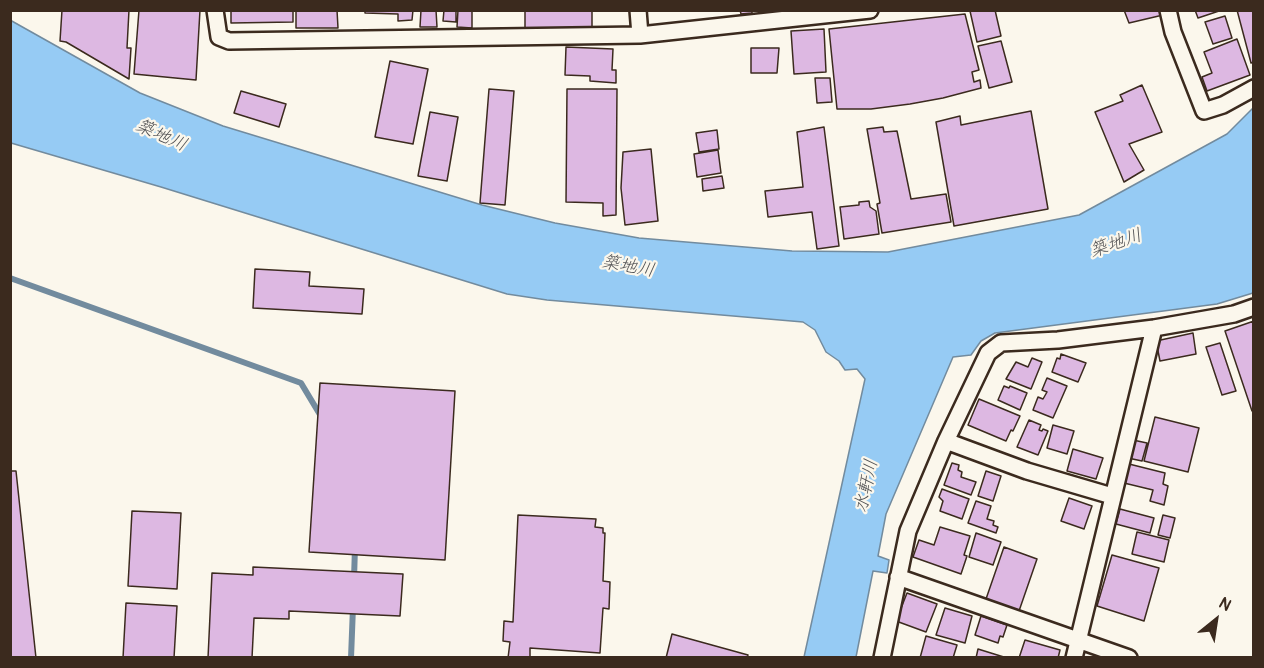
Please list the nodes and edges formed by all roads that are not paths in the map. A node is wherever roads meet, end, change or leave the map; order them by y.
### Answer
1 (215, 10) edge
2 (638, 10) edge
3 (870, 10) edge
4 (1168, 10) edge
5 (639, 35) junction
6 (1254, 88) edge
7 (1254, 307) edge
8 (1154, 327) junction
9 (946, 441) junction
10 (1112, 496) junction
11 (898, 577) junction
12 (1077, 641) junction
13 (882, 657) edge
14 (1074, 657) edge
15 (1130, 657) edge

1 - 5 street
2 - 5 street
3 - 5 street
4 - 6 street
7 - 8 street
8 - 9 street
8 - 10 street
9 - 10 street
9 - 11 street
10 - 12 street
11 - 12 street
11 - 13 street
12 - 14 street
12 - 15 street

